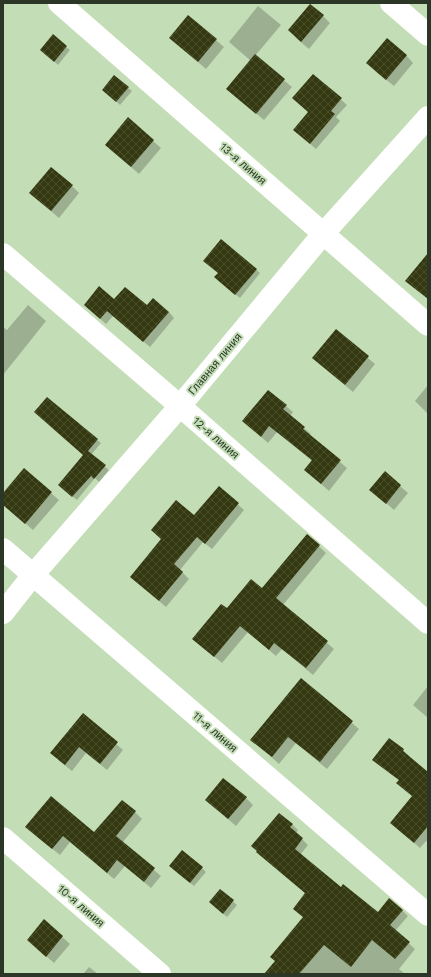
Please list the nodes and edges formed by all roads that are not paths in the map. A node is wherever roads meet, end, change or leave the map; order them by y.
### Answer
1 (59, 3) edge
2 (390, 3) edge
3 (428, 35) edge
4 (428, 117) edge
5 (323, 234) junction
6 (3, 254) edge
7 (428, 325) edge
8 (180, 406) junction
9 (3, 549) edge
10 (33, 575) junction
11 (3, 613) edge
12 (428, 623) edge
13 (3, 838) edge
14 (428, 915) edge
15 (160, 974) edge

1 - 5 street, 13-я линия
2 - 3 street
4 - 5 street, Главная линия
5 - 7 street, 13-я линия
5 - 8 street, Главная линия
6 - 8 street, 12-я линия
8 - 10 street, Главная линия
8 - 12 street, 12-я линия
9 - 10 street, 11-я линия
10 - 11 street, Главная линия
10 - 14 street, 11-я линия
13 - 15 street, 10-я линия

